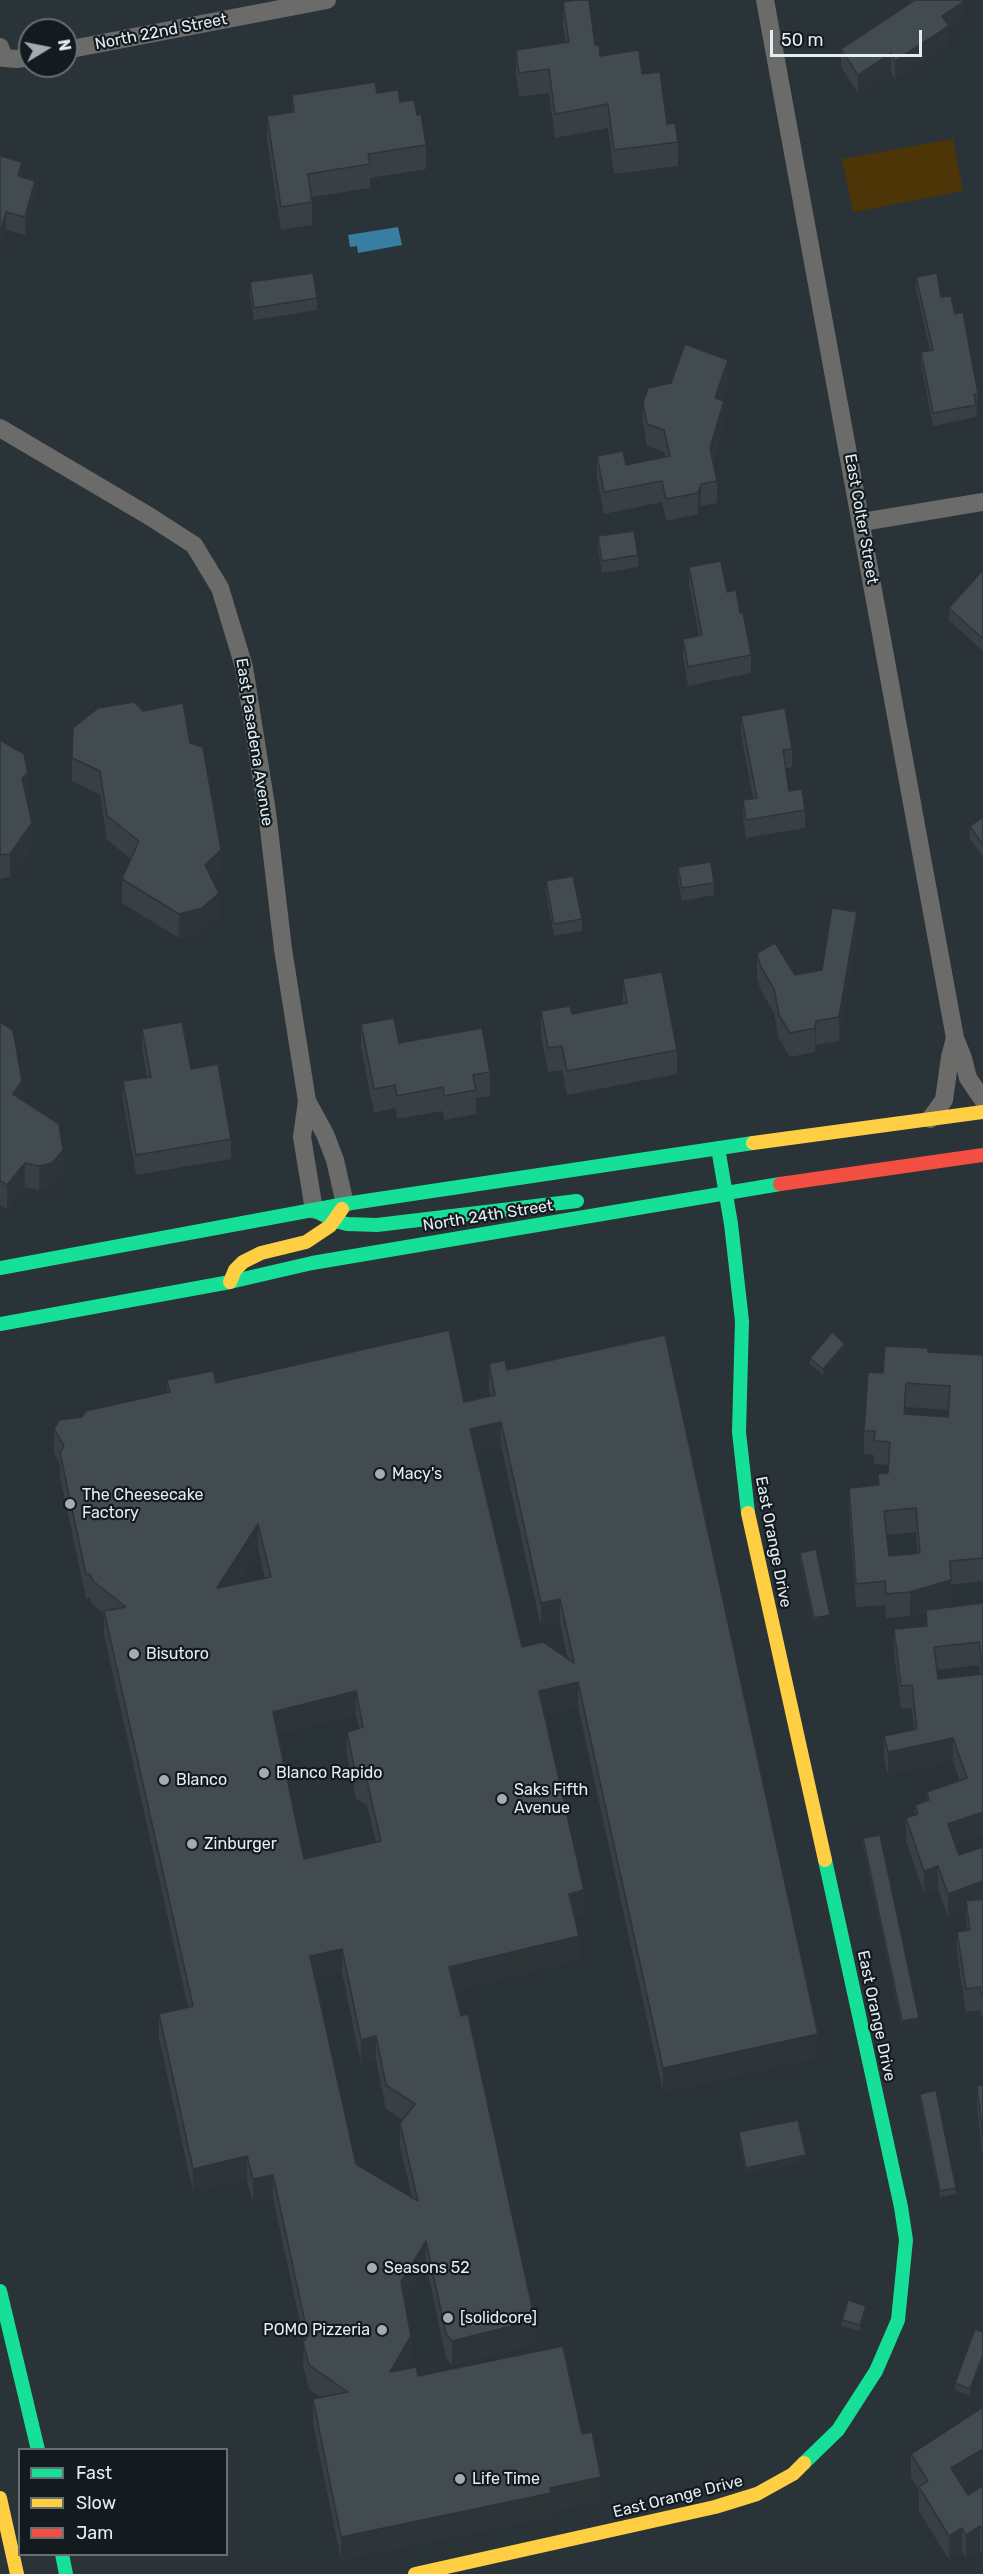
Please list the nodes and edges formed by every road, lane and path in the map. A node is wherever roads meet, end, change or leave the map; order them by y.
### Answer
1 (327, 0) edge
2 (765, 0) edge
3 (78, 48) edge
4 (2, 52) edge
5 (18, 59) edge
6 (0, 428) edge
7 (983, 502) edge
8 (862, 522) junction
9 (955, 1038) junction
10 (983, 1100) edge
11 (307, 1101) junction
12 (983, 1112) edge
13 (930, 1119) junction
14 (718, 1148) junction
15 (983, 1155) edge
16 (662, 1190) dead end
17 (726, 1192) junction
18 (593, 1199) dead end
19 (345, 1204) junction
20 (314, 1210) junction
21 (335, 1221) junction
22 (0, 1268) edge
23 (230, 1282) junction
24 (0, 1324) edge
25 (0, 2291) edge
26 (38, 2448) edge
27 (0, 2498) edge
28 (62, 2556) edge
29 (17, 2574) edge
30 (66, 2574) edge
31 (415, 2574) edge

1 - 3 street, North 22nd Street
2 - 8 street, East Colter Street
4 - 5 street
6 - 11 street, East Pasadena Avenue
7 - 8 street
8 - 9 street, East Colter Street
9 - 10 street, East Colter Street
9 - 13 street, East Colter Street
11 - 19 street, East Pasadena Avenue
11 - 20 street, East Pasadena Avenue
12 - 13 main road, North 24th Street
13 - 14 main road, North 24th Street
14 - 17 main road, East Orange Drive
14 - 19 main road, North 24th Street
15 - 17 main road, North 24th Street
16 - 17 main road
17 - 23 main road, North 24th Street
17 - 31 main road, East Orange Drive
18 - 21 main road
19 - 20 main road, North 24th Street
19 - 21 main road
20 - 21 main road
20 - 22 main road, North 24th Street
21 - 23 main road
23 - 24 main road, North 24th Street
25 - 26 main road
27 - 29 main road
28 - 30 main road

